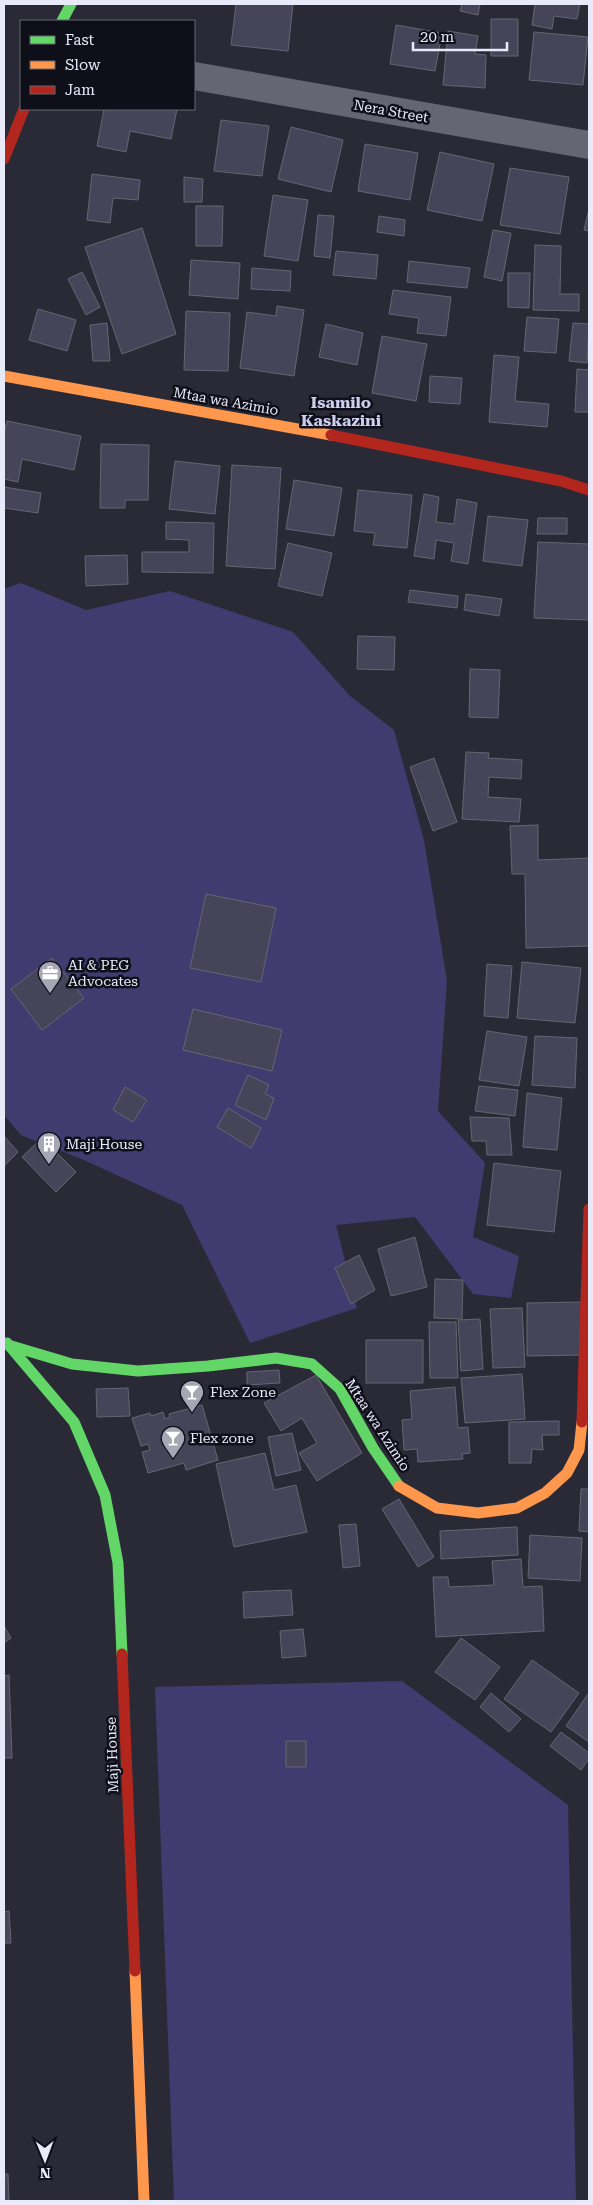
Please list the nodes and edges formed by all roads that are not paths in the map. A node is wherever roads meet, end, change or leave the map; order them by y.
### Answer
1 (71, 4) edge
2 (63, 20) edge
3 (195, 76) edge
4 (24, 110) edge
5 (589, 145) edge
6 (4, 159) edge
7 (4, 376) edge
8 (589, 490) edge
9 (589, 1209) edge
10 (6, 1343) edge
11 (144, 2201) edge

1 - 2 street
3 - 5 street, Nera Street
4 - 6 street
7 - 8 street, Mtaa wa Azimio
9 - 10 street, Mtaa wa Azimio
10 - 11 street, Maji House

